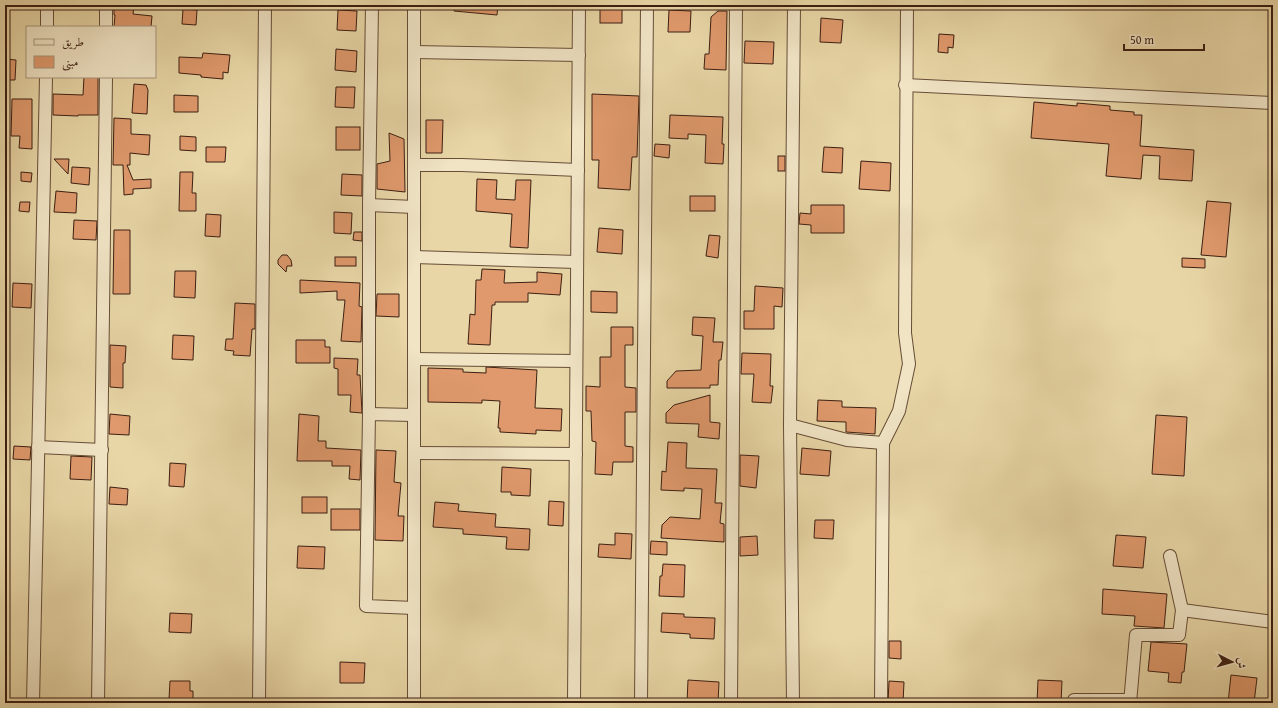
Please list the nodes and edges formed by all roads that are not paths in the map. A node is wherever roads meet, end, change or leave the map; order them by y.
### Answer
1 (47, 5) edge
2 (106, 5) edge
3 (265, 5) edge
4 (372, 5) edge
5 (414, 5) edge
6 (579, 5) edge
7 (647, 5) edge
8 (736, 5) edge
9 (794, 5) edge
10 (907, 5) edge
11 (47, 26) edge
12 (106, 26) edge
13 (414, 52) junction
14 (579, 55) junction
15 (46, 78) edge
16 (106, 78) edge
17 (905, 85) junction
18 (1273, 103) edge
19 (414, 165) junction
20 (578, 170) junction
21 (369, 205) junction
22 (414, 207) junction
23 (414, 257) junction
24 (577, 262) junction
25 (414, 359) junction
26 (576, 362) junction
27 (369, 414) junction
28 (414, 415) junction
29 (790, 425) junction
30 (883, 443) junction
31 (38, 448) junction
32 (102, 450) junction
33 (414, 453) junction
34 (576, 454) junction
35 (1170, 556) dead end
36 (414, 608) junction
37 (1182, 610) junction
38 (1273, 622) edge
39 (1130, 702) edge
40 (33, 703) edge
41 (98, 703) edge
42 (259, 703) edge
43 (414, 703) edge
44 (574, 703) edge
45 (641, 703) edge
46 (731, 703) edge
47 (793, 703) edge
48 (881, 703) edge
49 (1074, 703) edge

1 - 11 street
2 - 12 street
3 - 42 street
4 - 21 street
5 - 13 street
6 - 14 street
7 - 45 street
8 - 46 street
9 - 29 street
10 - 17 street
13 - 14 street
13 - 19 street
14 - 20 street
15 - 31 street
16 - 32 street
17 - 18 street
17 - 30 street
19 - 20 street
19 - 22 street
20 - 24 street
21 - 22 street
21 - 27 street
22 - 23 street
23 - 24 street
23 - 25 street
24 - 26 street
25 - 26 street
25 - 28 street
26 - 34 street
27 - 28 street
27 - 36 street
28 - 33 street
29 - 30 street
29 - 47 street
30 - 48 street
31 - 32 street
31 - 40 street
32 - 41 street
33 - 34 street
33 - 36 street
34 - 44 street
35 - 37 street
36 - 43 street
37 - 38 street
37 - 39 street
39 - 49 street

